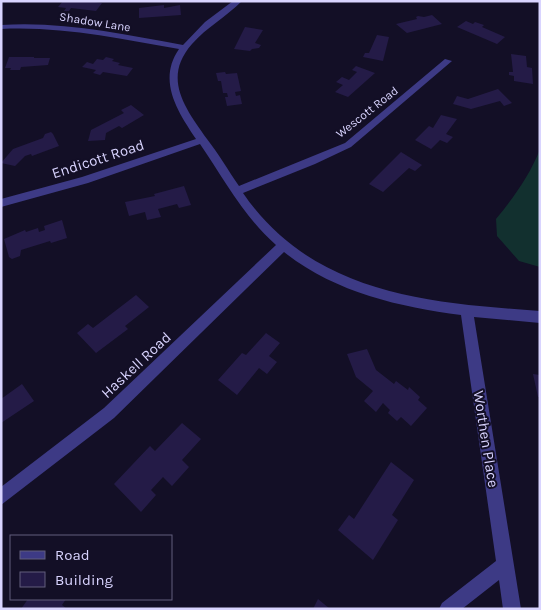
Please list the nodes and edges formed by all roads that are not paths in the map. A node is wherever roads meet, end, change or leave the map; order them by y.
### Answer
1 (238, 1) edge
2 (1, 27) edge
3 (185, 48) junction
4 (448, 61) dead end
5 (203, 140) junction
6 (238, 192) junction
7 (1, 203) edge
8 (284, 245) junction
9 (467, 312) junction
10 (540, 318) edge
11 (1, 497) edge
12 (505, 566) junction
13 (448, 609) edge
14 (512, 609) edge

1 - 3 street
2 - 3 street, Shadow Lane
3 - 5 street
4 - 6 street, Wescott Road
5 - 6 street
5 - 7 street, Endicott Road
6 - 8 street
8 - 9 street
8 - 11 street, Haskell Road
9 - 10 street
9 - 12 street, Worthen Place
12 - 13 street
12 - 14 street, Worthen Place

